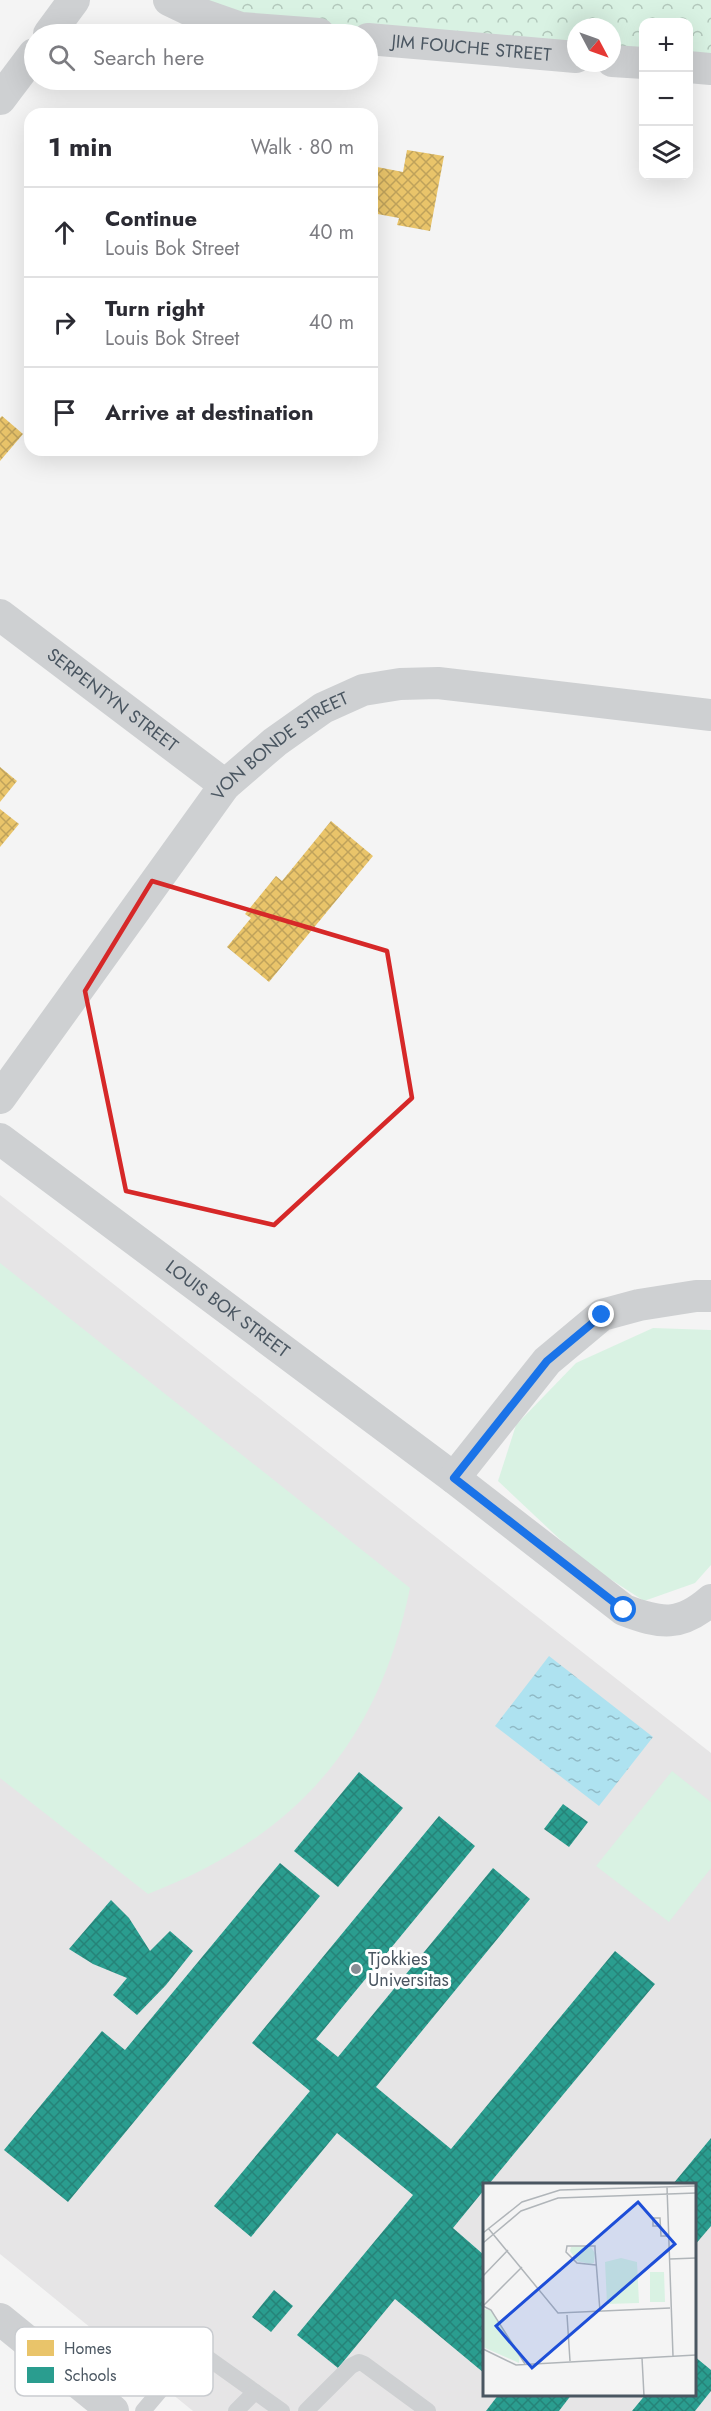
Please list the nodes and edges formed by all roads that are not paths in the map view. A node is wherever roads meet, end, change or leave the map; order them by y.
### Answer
1 (74, 0) edge
2 (169, 0) edge
3 (56, 24) edge
4 (229, 24) edge
5 (378, 40) edge
6 (567, 56) edge
7 (621, 62) edge
8 (639, 63) edge
9 (24, 67) edge
10 (693, 68) edge
11 (711, 69) edge
12 (0, 99) edge
13 (0, 615) edge
14 (711, 715) edge
15 (225, 785) junction
16 (0, 1098) edge
17 (0, 1139) edge
18 (711, 1296) edge
19 (454, 1478) junction
20 (711, 1600) edge
21 (0, 2319) edge
22 (15, 2331) edge
23 (213, 2362) edge
24 (255, 2392) junction
25 (95, 2396) edge
26 (156, 2396) edge
27 (113, 2411) edge
28 (143, 2411) edge
29 (236, 2411) edge
30 (282, 2411) edge
31 (306, 2411) edge
32 (428, 2411) edge

1 - 3 street
2 - 4 street
5 - 6 street, JIM FOUCHE STREET
7 - 8 street
9 - 12 street
10 - 11 street
13 - 15 street, SERPENTYN STREET
14 - 15 street, VON BONDE STREET
15 - 16 street, VON BONDE STREET
17 - 19 street, LOUIS BOK STREET
18 - 19 street
19 - 20 street, LOUIS BOK STREET
21 - 22 street
23 - 24 lane
24 - 29 lane
24 - 30 lane
25 - 27 street
26 - 28 lane
31 - 32 lane

